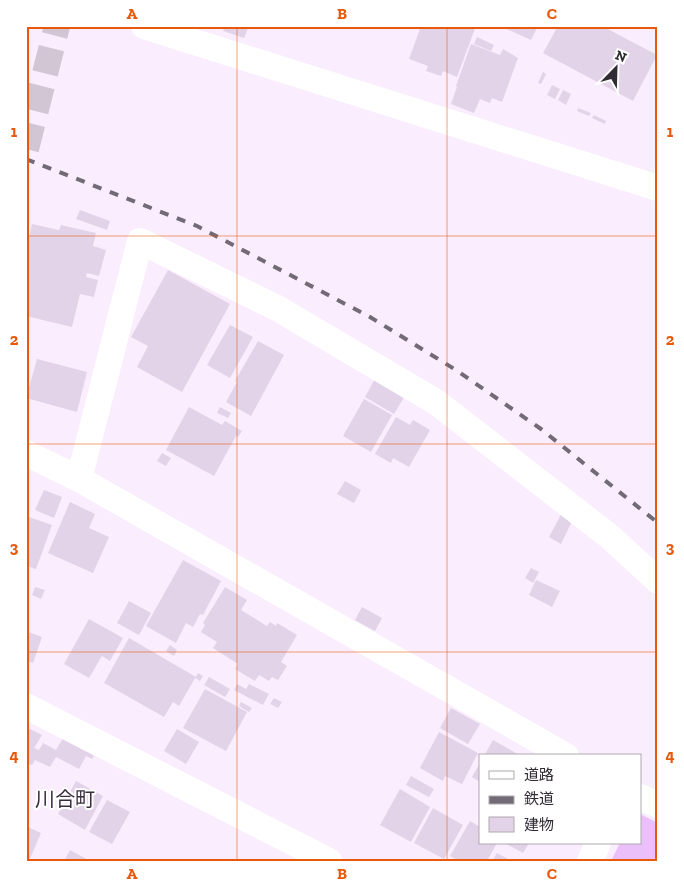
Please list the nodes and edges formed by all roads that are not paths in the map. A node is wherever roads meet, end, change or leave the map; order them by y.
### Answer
1 (144, 26) edge
2 (658, 188) edge
3 (26, 453) edge
4 (80, 479) junction
5 (658, 582) edge
6 (26, 706) edge
7 (562, 754) edge
8 (642, 798) edge
9 (658, 806) edge
10 (598, 844) edge
11 (321, 859) edge
12 (590, 861) edge

1 - 2 street
3 - 4 street
4 - 5 street
4 - 7 street
6 - 11 street
8 - 9 street
10 - 12 street

